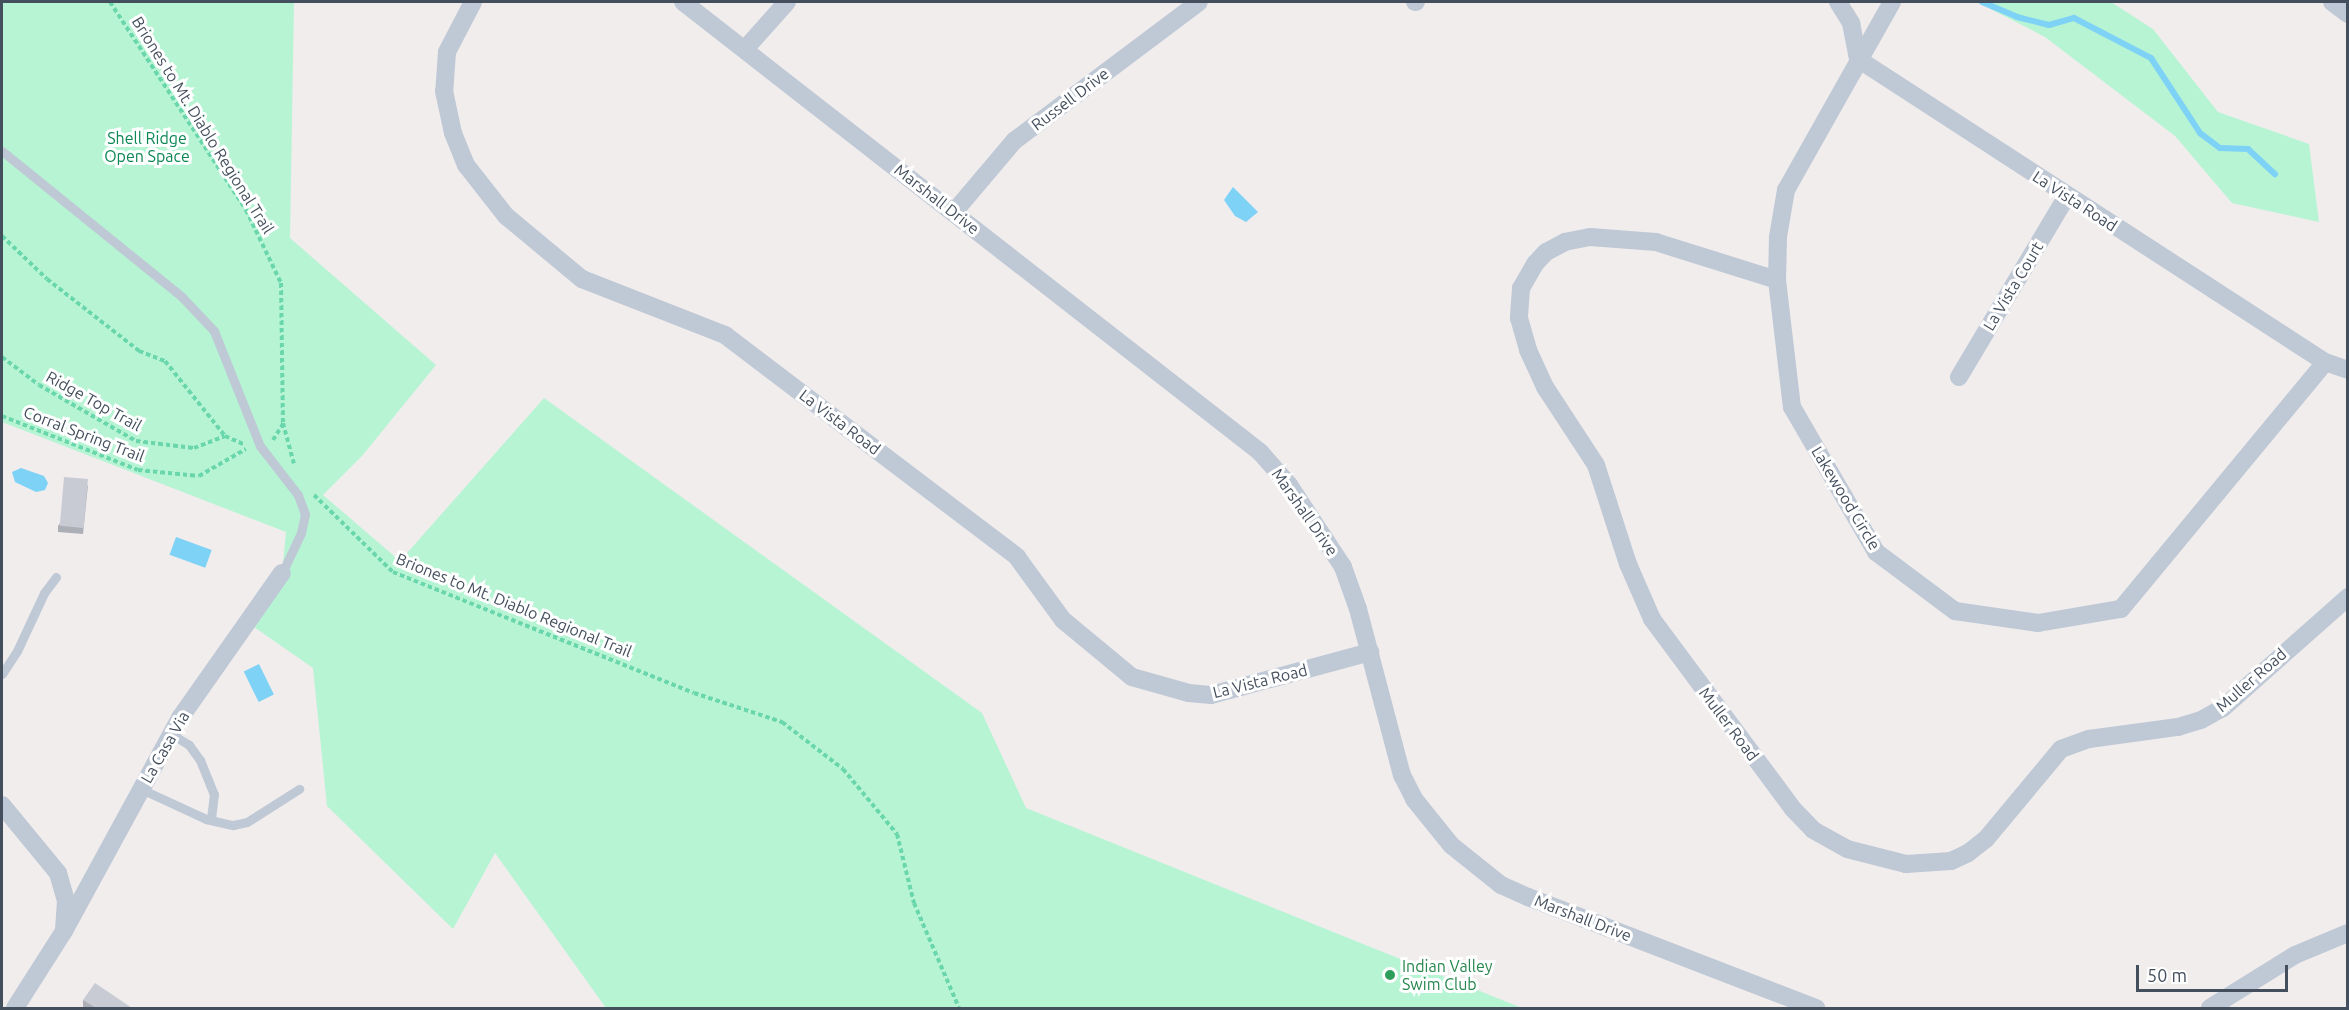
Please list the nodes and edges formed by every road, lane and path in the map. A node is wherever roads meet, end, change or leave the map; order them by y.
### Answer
1 (110, 2) edge
2 (473, 2) edge
3 (683, 2) edge
4 (787, 2) edge
5 (1199, 2) edge
6 (1838, 2) edge
7 (1892, 2) edge
8 (2332, 2) edge
9 (2348, 14) edge
10 (745, 49) junction
11 (1858, 59) junction
12 (2, 151) edge
13 (2067, 196) junction
14 (954, 212) junction
15 (2, 236) edge
16 (1777, 280) junction
17 (2, 357) edge
18 (2325, 362) junction
19 (2348, 370) edge
20 (1959, 376) dead end
21 (2, 416) edge
22 (283, 423) junction
23 (225, 436) junction
24 (256, 447) junction
25 (295, 468) dead end
26 (308, 486) dead end
27 (282, 573) joint
28 (56, 577) dead end
29 (2348, 597) edge
30 (1370, 652) junction
31 (2, 674) edge
32 (171, 734) junction
33 (141, 789) junction
34 (299, 789) dead end
35 (2, 805) edge
36 (211, 820) junction
37 (64, 931) junction
38 (2348, 933) edge
39 (15, 1008) edge
40 (959, 1008) edge
41 (1816, 1008) edge
42 (2210, 1008) edge

1 - 22 path, Briones to Mt. Diablo Regional Trail
2 - 30 street, La Vista Road
3 - 10 street, Marshall Drive
4 - 10 street
5 - 14 street, Russell Drive
6 - 11 street
7 - 11 street, Lakewood Circle
8 - 9 street
10 - 14 street, Marshall Drive
11 - 13 street, La Vista Road
11 - 16 street, Lakewood Circle
12 - 24 lane
13 - 18 street, La Vista Road
13 - 20 street, La Vista Court
14 - 30 street, Marshall Drive
15 - 23 path
16 - 18 street, Lakewood Circle
16 - 29 street, Muller Road
17 - 23 path, Ridge Top Trail
18 - 19 street, La Vista Road
21 - 24 path, Corral Spring Trail
22 - 24 path, Corral Spring Trail
22 - 25 path, Briones to Mt. Diablo Regional Trail
23 - 24 path
24 - 27 lane
26 - 40 path, Briones to Mt. Diablo Regional Trail
27 - 32 street, La Casa Via
28 - 31 lane
30 - 41 street, Marshall Drive
32 - 33 street, La Casa Via
32 - 36 lane
33 - 36 lane
33 - 37 street, La Casa Via
34 - 36 lane
35 - 37 street, La Casa Via
37 - 39 street, La Casa Via
38 - 42 street

